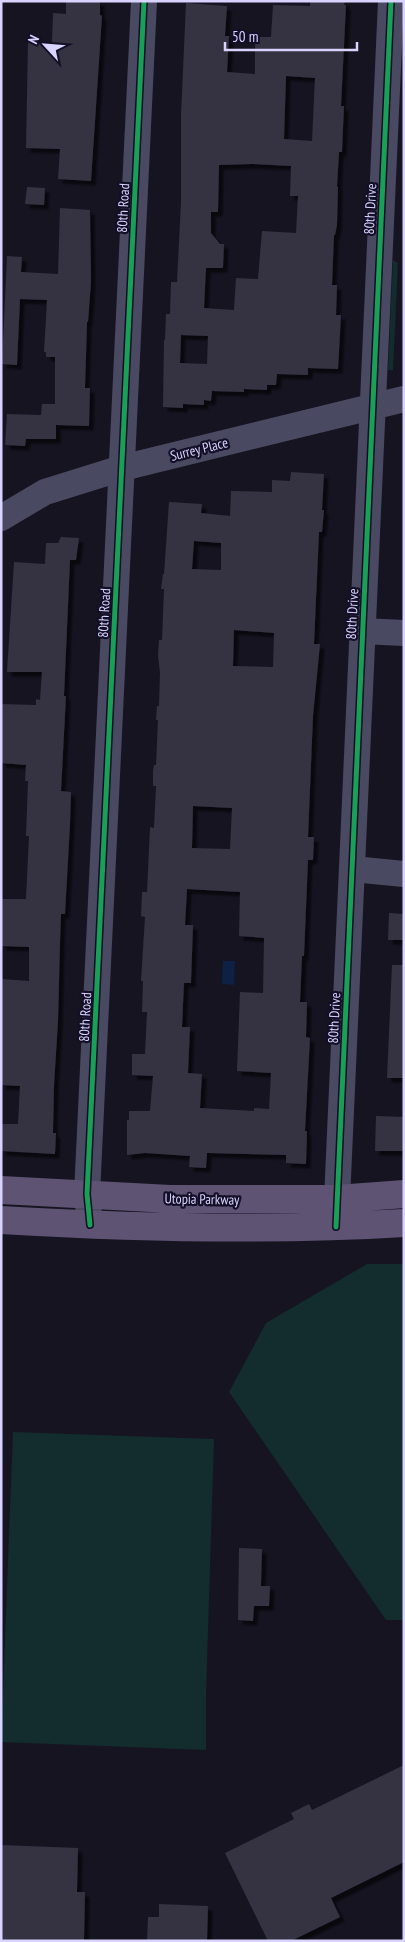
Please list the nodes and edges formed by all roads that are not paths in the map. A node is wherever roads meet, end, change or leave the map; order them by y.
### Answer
1 (144, 1) edge
2 (391, 1) edge
3 (404, 399) edge
4 (372, 407) junction
5 (122, 468) junction
6 (1, 518) edge
7 (362, 631) junction
8 (404, 633) edge
9 (353, 869) junction
10 (404, 874) edge
11 (1, 1190) edge
12 (87, 1194) junction
13 (404, 1194) edge
14 (337, 1199) junction
15 (1, 1220) edge
16 (404, 1223) edge
17 (90, 1225) junction
18 (336, 1227) junction

1 - 5 street, 80th Road
2 - 4 street, 80th Drive
3 - 4 street, Surrey Place
4 - 5 street, Surrey Place
4 - 7 street, 80th Drive
5 - 6 street, Surrey Place
5 - 12 street, 80th Road
7 - 8 street
7 - 9 street, 80th Drive
9 - 10 street
9 - 14 street, 80th Drive
11 - 12 main road, Utopia Parkway
12 - 14 main road, Utopia Parkway
12 - 17 street, 80th Road
13 - 14 main road, Utopia Parkway
14 - 18 street, 80th Drive
15 - 17 main road, Utopia Parkway
16 - 18 main road, Utopia Parkway
17 - 18 main road, Utopia Parkway

